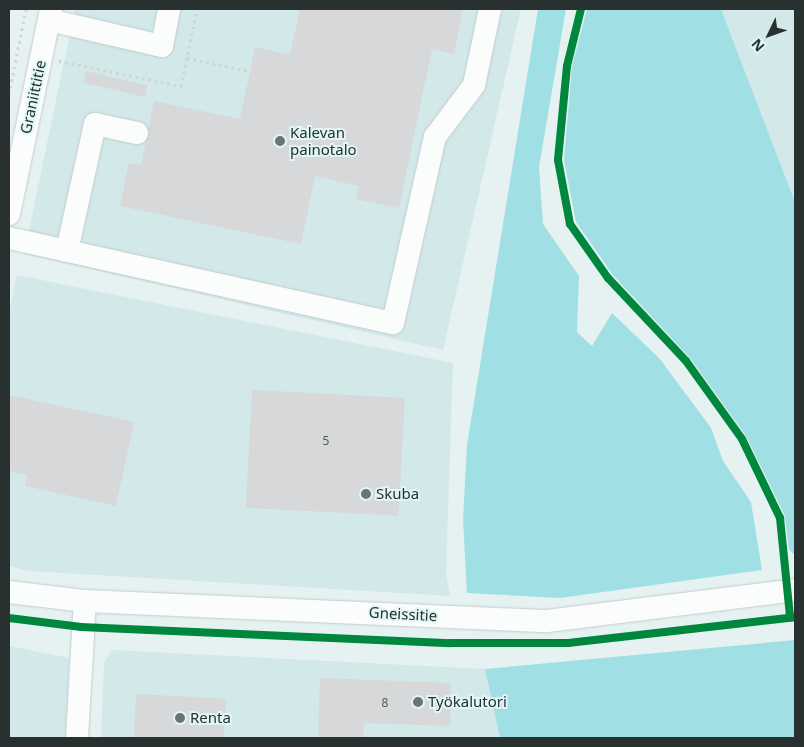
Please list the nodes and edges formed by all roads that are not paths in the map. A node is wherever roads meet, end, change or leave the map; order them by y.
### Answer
1 (169, 9) edge
2 (490, 9) edge
3 (50, 14) edge
4 (136, 133) dead end
5 (9, 214) edge
6 (9, 238) edge
7 (67, 251) junction
8 (795, 590) edge
9 (9, 592) edge
10 (85, 601) junction
11 (77, 738) edge

1 - 3 street
2 - 7 street
3 - 5 street, Graniittitie
4 - 7 street
6 - 7 street
8 - 10 street, Gneissitie
9 - 10 street, Gneissitie
10 - 11 street

